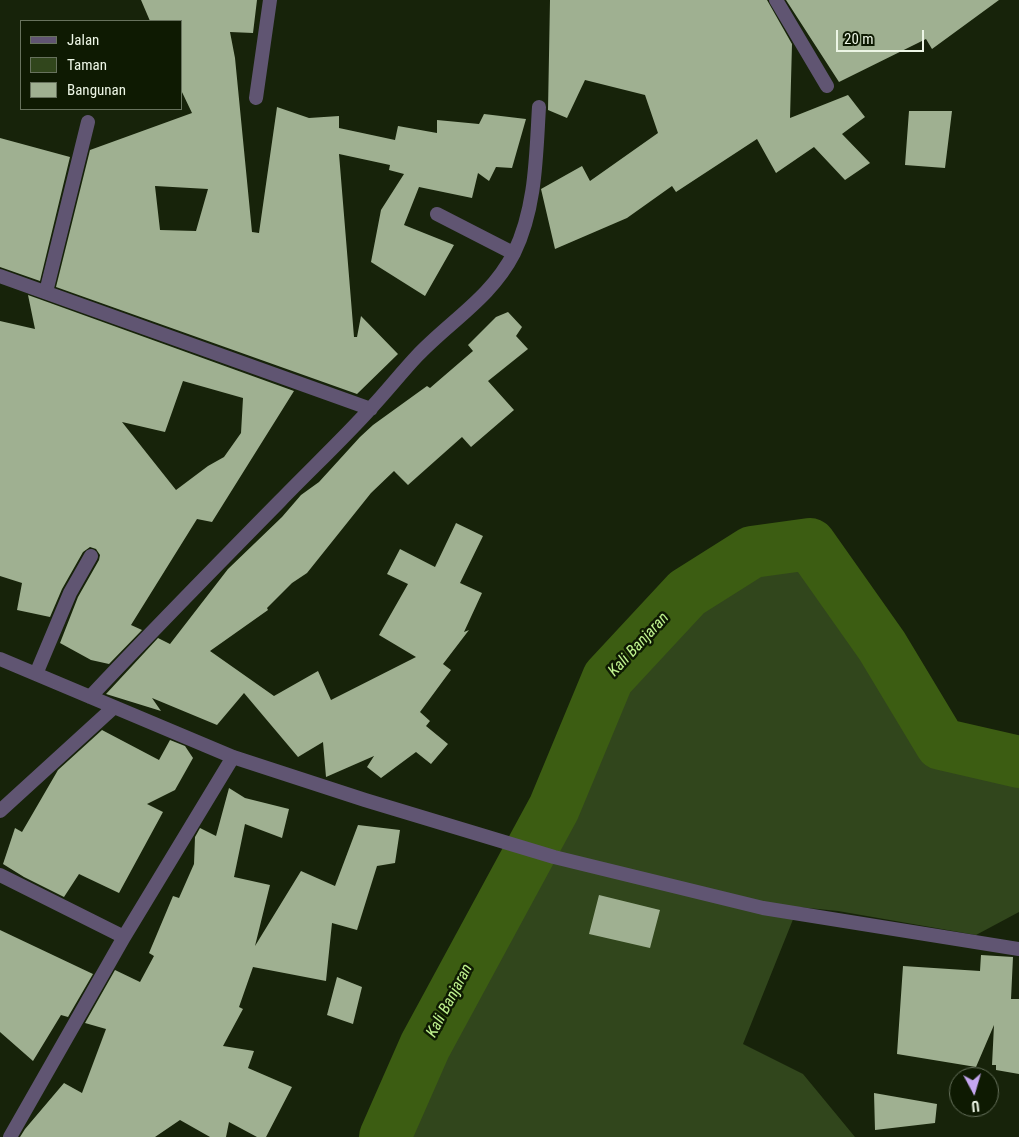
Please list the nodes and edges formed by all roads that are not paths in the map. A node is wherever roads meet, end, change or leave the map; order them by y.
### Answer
1 (270, 0) edge
2 (776, 0) edge
3 (827, 86) dead end
4 (256, 98) dead end
5 (539, 106) dead end
6 (88, 122) dead end
7 (437, 214) dead end
8 (514, 253) junction
9 (0, 276) edge
10 (46, 292) junction
11 (370, 409) junction
12 (91, 556) dead end
13 (0, 659) edge
14 (36, 674) junction
15 (90, 697) junction
16 (113, 708) junction
17 (233, 757) junction
18 (0, 811) edge
19 (0, 875) edge
20 (124, 937) junction
21 (1019, 949) edge
22 (10, 1137) edge

1 - 4 street
2 - 3 street
5 - 8 street
6 - 10 street
7 - 8 street
8 - 11 street
9 - 10 street
10 - 11 street
11 - 15 street
12 - 14 street
13 - 14 street
14 - 15 street
15 - 16 street
16 - 17 street
16 - 18 street
17 - 20 street
17 - 21 street
19 - 20 street
20 - 22 street

